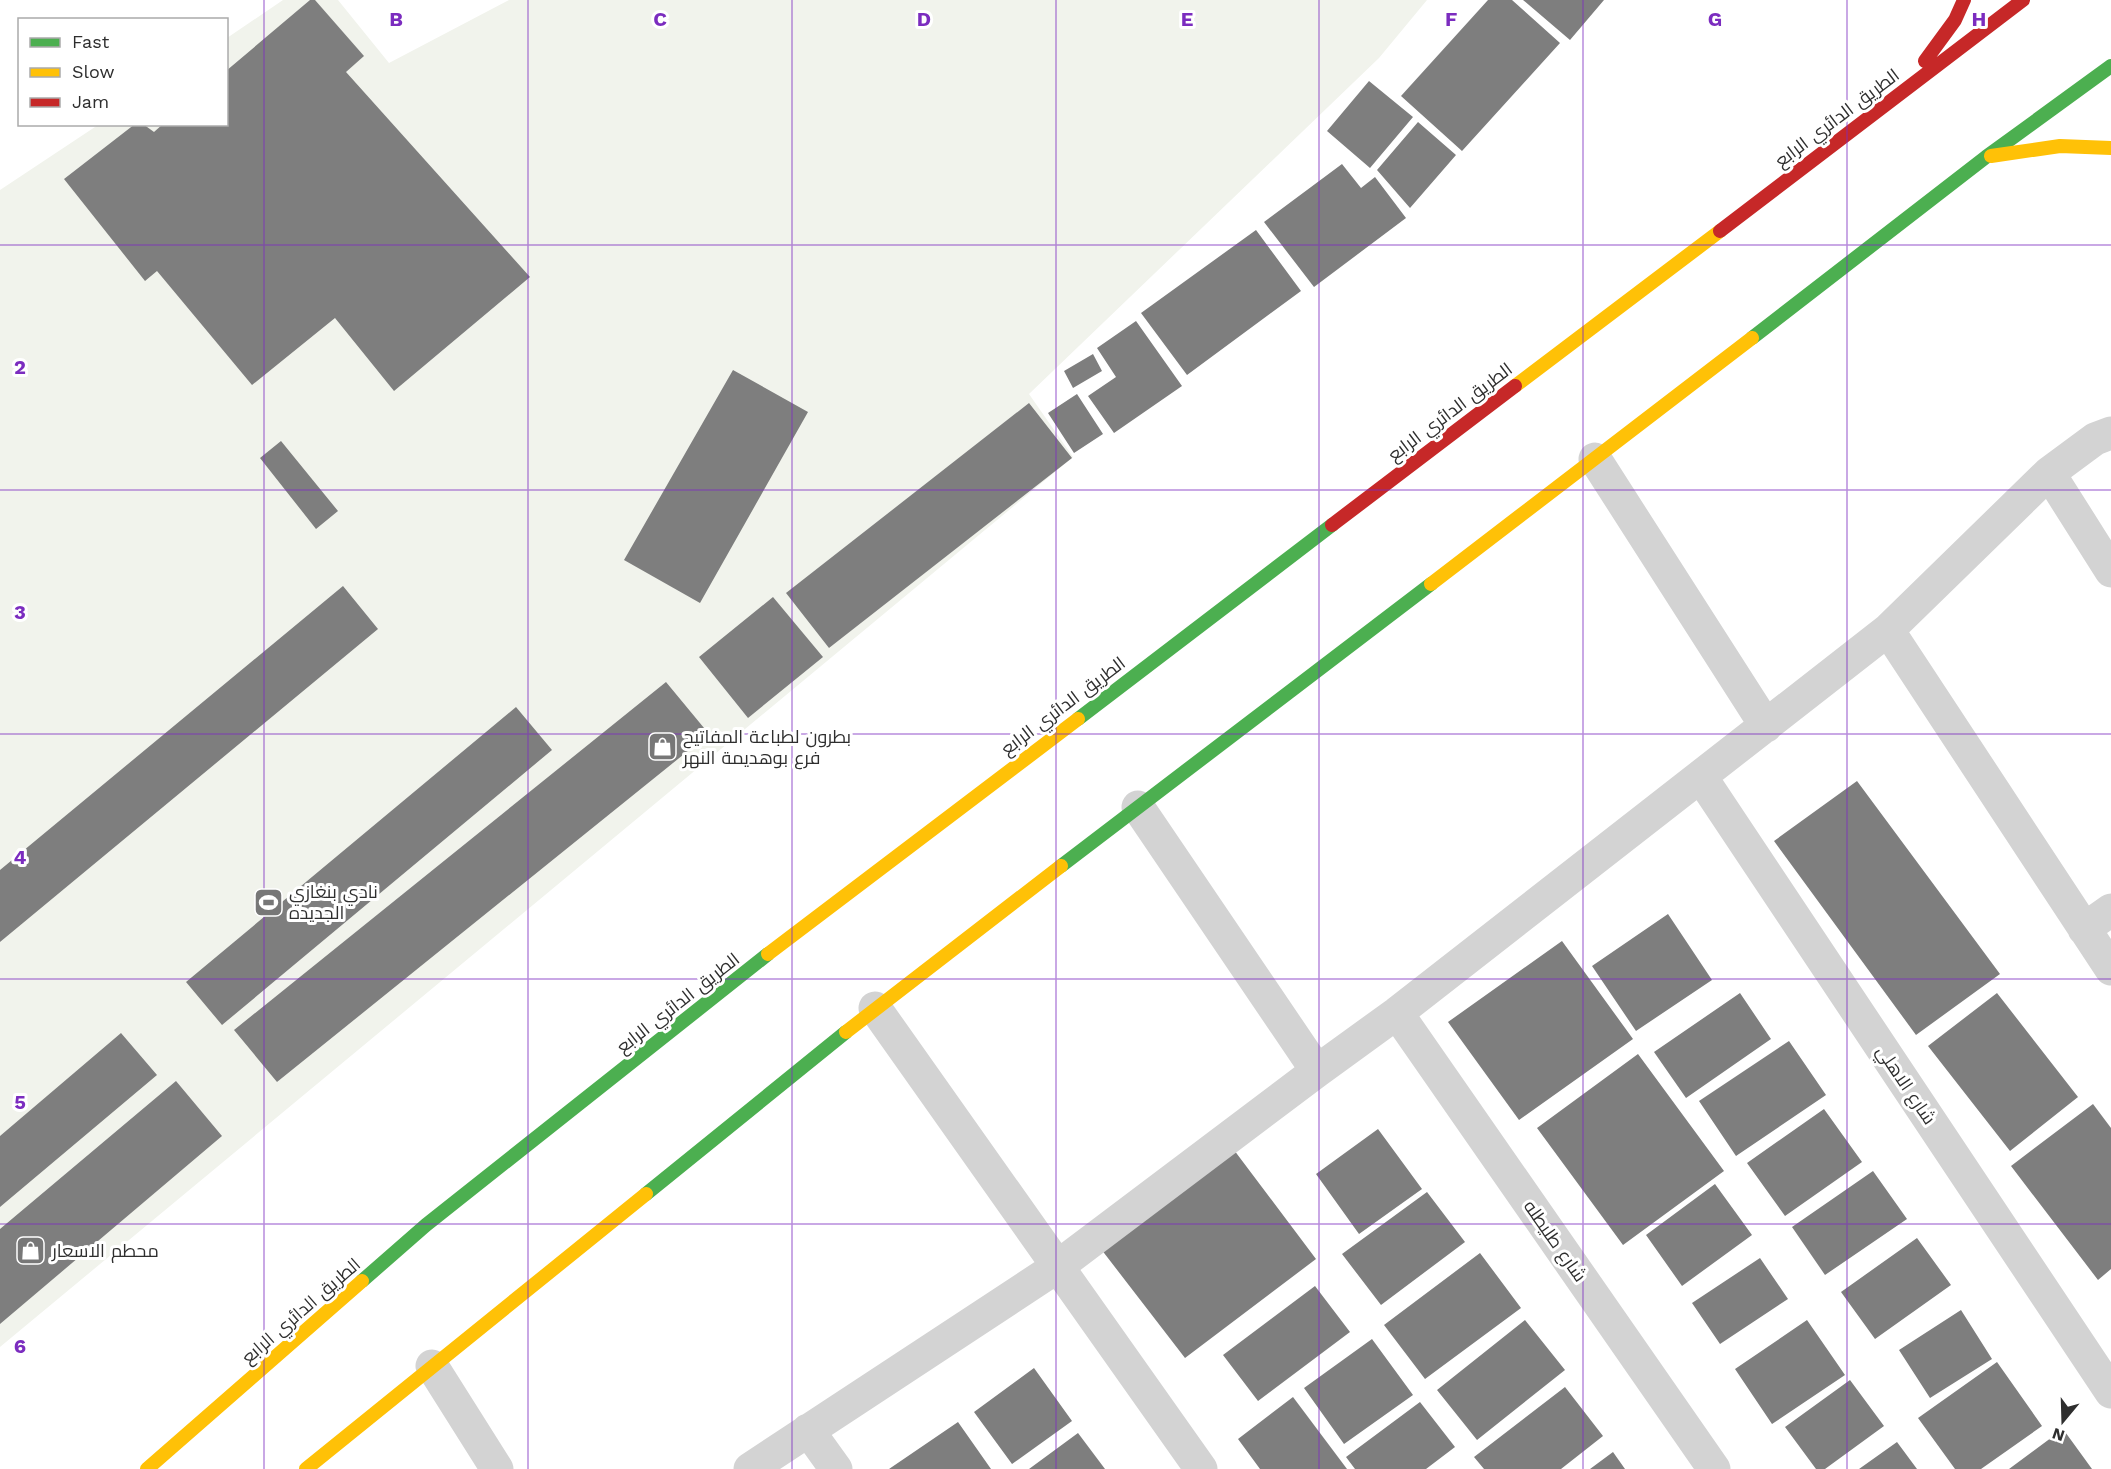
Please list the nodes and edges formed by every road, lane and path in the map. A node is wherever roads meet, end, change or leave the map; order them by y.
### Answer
1 (1964, 0) edge
2 (2023, 0) edge
3 (2111, 66) edge
4 (1905, 88) junction
5 (2111, 148) edge
6 (1986, 157) junction
7 (2111, 434) edge
8 (1595, 459) junction
9 (2049, 473) junction
10 (2111, 571) edge
11 (1888, 630) junction
12 (1766, 726) junction
13 (1701, 777) junction
14 (1138, 807) junction
15 (2111, 910) edge
16 (2084, 928) junction
17 (2111, 969) edge
18 (875, 1008) junction
19 (1397, 1013) junction
20 (1317, 1071) junction
21 (1058, 1267) junction
22 (432, 1366) junction
23 (2111, 1392) edge
24 (808, 1430) junction
25 (147, 1469) edge
26 (306, 1469) edge
27 (497, 1469) edge
28 (750, 1469) edge
29 (836, 1469) edge
30 (1201, 1469) edge
31 (1714, 1469) edge

1 - 4 main road
2 - 4 main road, الطريق الدائري الرابع
3 - 6 main road
4 - 25 main road, الطريق الدائري الرابع
5 - 6 main road
6 - 8 main road
7 - 9 street
8 - 12 street
8 - 14 main road
9 - 10 street
9 - 11 street
11 - 12 street
11 - 16 street
12 - 13 street
13 - 19 street
13 - 23 street, شارع الاهلي
14 - 18 main road
14 - 20 street
15 - 16 street
16 - 17 street
18 - 21 street
18 - 22 main road
19 - 20 street
19 - 31 street, شارع طليطله
20 - 21 street
21 - 24 street
21 - 30 street
22 - 26 main road
22 - 27 street
24 - 28 street
24 - 29 street

